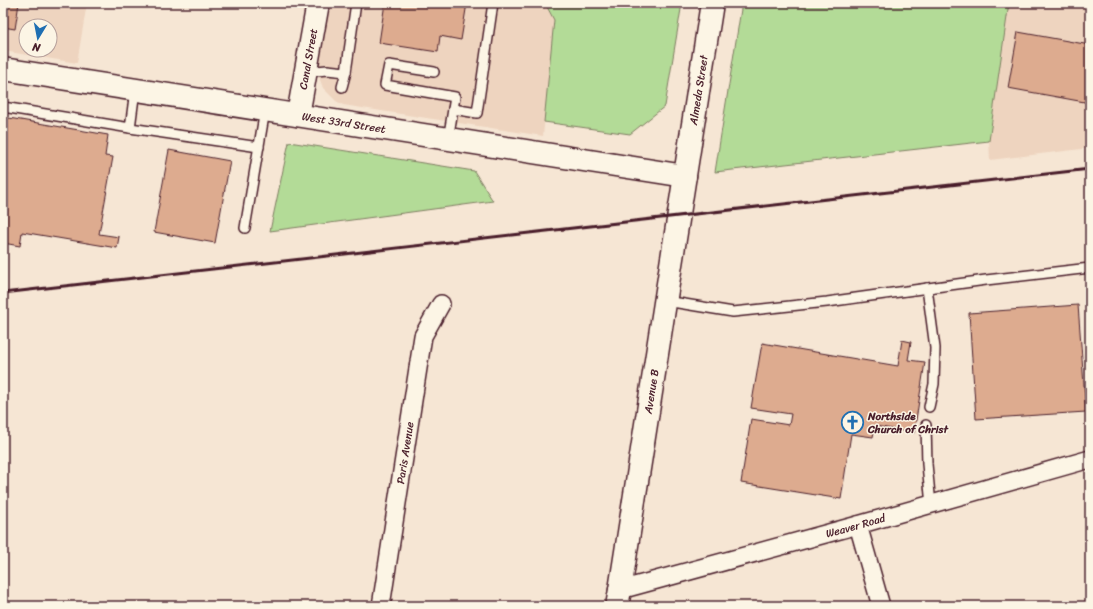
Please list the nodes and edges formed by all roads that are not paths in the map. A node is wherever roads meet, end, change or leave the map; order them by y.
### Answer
1 (318, 3) edge
2 (356, 3) edge
3 (493, 3) edge
4 (712, 3) edge
5 (3, 69) edge
6 (306, 72) junction
7 (346, 72) junction
8 (434, 72) dead end
9 (342, 88) dead end
10 (135, 90) junction
11 (3, 107) edge
12 (453, 109) junction
13 (265, 110) junction
14 (298, 115) junction
15 (130, 128) junction
16 (448, 140) junction
17 (259, 146) junction
18 (684, 176) junction
19 (245, 228) dead end
20 (1090, 268) edge
21 (927, 288) junction
22 (666, 301) junction
23 (441, 304) dead end
24 (929, 407) dead end
25 (926, 425) dead end
26 (1090, 459) edge
27 (930, 505) junction
28 (858, 525) junction
29 (619, 598) edge
30 (380, 606) edge
31 (881, 606) edge

1 - 6 street, Canal Street
2 - 7 lane
3 - 12 lane
4 - 18 street, Almeda Street
5 - 10 street, West 33rd Street
6 - 7 lane
6 - 14 street, Canal Street
7 - 9 lane
8 - 12 lane
10 - 13 street, West 33rd Street
10 - 15 lane
11 - 15 lane
12 - 16 lane
13 - 14 street, West 33rd Street
13 - 17 lane
14 - 16 street, West 33rd Street
15 - 17 lane
16 - 18 street, West 33rd Street
17 - 19 lane
18 - 22 street, Avenue B
20 - 21 lane
21 - 22 lane
21 - 24 lane
22 - 29 street, Avenue B
23 - 30 street, Paris Avenue
25 - 27 lane
26 - 27 street, Weaver Road
27 - 28 street, Weaver Road
28 - 29 street, Weaver Road
28 - 31 street

